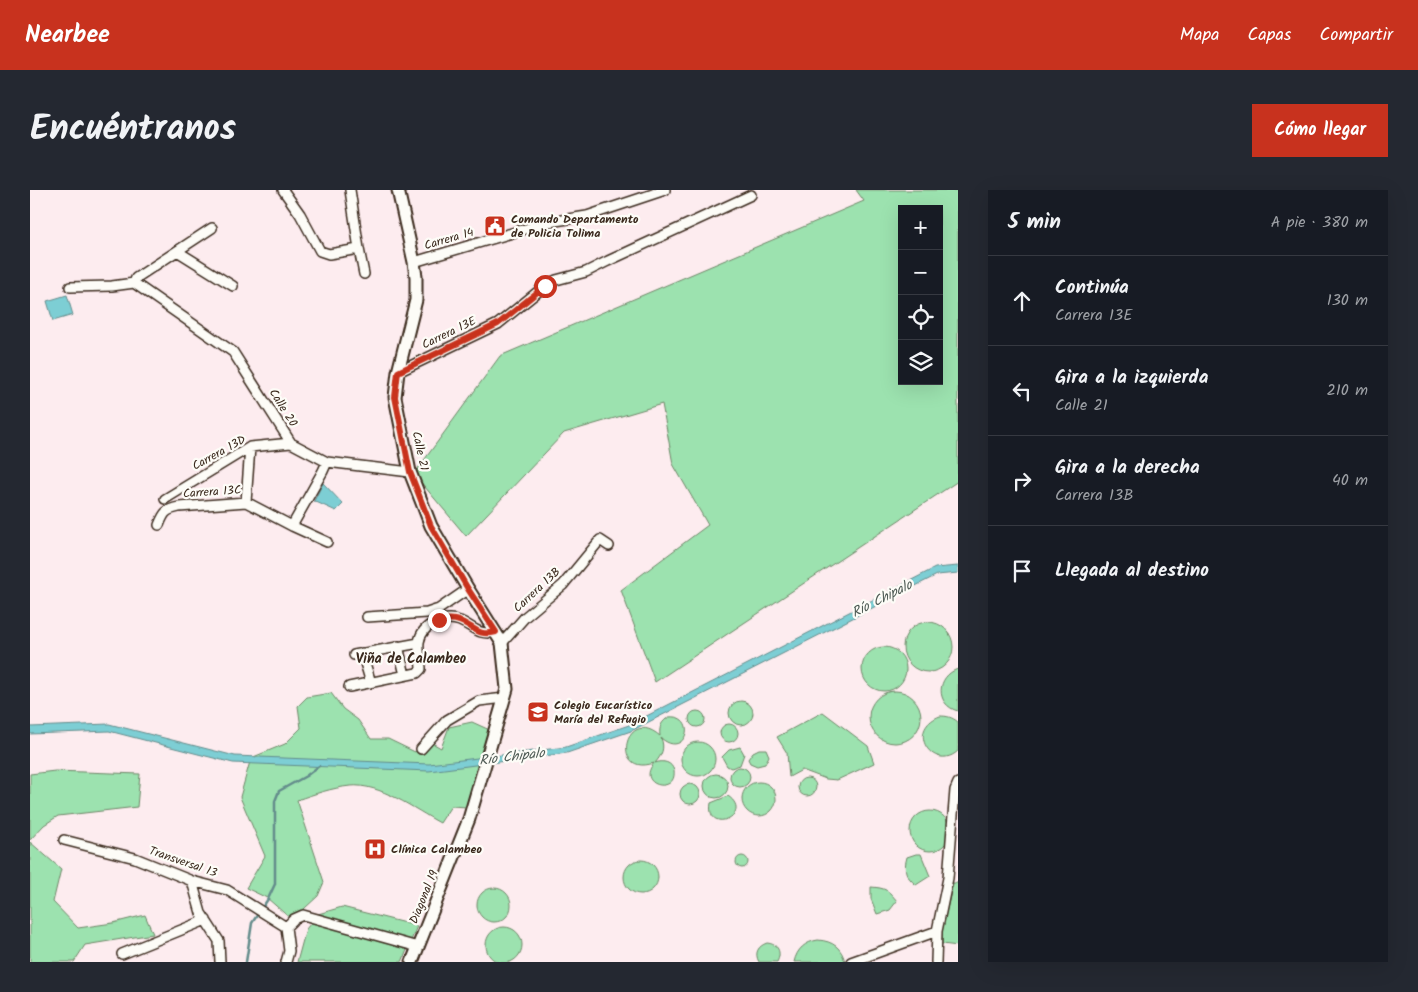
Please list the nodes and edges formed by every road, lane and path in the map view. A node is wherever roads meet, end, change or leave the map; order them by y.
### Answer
1 (283, 190) edge
2 (350, 190) edge
3 (398, 190) edge
4 (665, 190) edge
5 (751, 196) dead end
6 (212, 228) dead end
7 (359, 249) junction
8 (177, 251) junction
9 (414, 262) junction
10 (364, 274) dead end
11 (134, 283) junction
12 (233, 286) dead end
13 (70, 287) dead end
14 (398, 372) junction
15 (291, 443) junction
16 (250, 447) junction
17 (327, 462) junction
18 (410, 472) junction
19 (165, 499) dead end
20 (246, 502) junction
21 (159, 526) dead end
22 (292, 526) junction
23 (327, 542) dead end
24 (609, 546) dead end
25 (468, 589) junction
26 (367, 617) dead end
27 (496, 632) junction
28 (419, 643) junction
29 (502, 643) junction
30 (398, 646) junction
31 (405, 676) junction
32 (371, 683) junction
33 (350, 687) dead end
34 (505, 698) junction
35 (421, 749) dead end
36 (958, 783) edge
37 (64, 840) dead end
38 (192, 881) junction
39 (206, 920) junction
40 (286, 927) junction
41 (937, 931) junction
42 (418, 947) junction
43 (122, 954) dead end
44 (220, 962) edge
45 (286, 962) edge
46 (412, 962) edge
47 (851, 962) edge
48 (936, 962) edge

1 - 7 street
2 - 7 street
3 - 9 street, Calle 21
4 - 9 street, Carrera 14
5 - 14 street, Carrera 13E
6 - 8 street
7 - 10 street
8 - 11 street
8 - 12 street
9 - 14 street, Calle 21
11 - 13 street
11 - 15 street, Calle 20
14 - 18 street, Calle 21
15 - 16 street, Carrera 13D
15 - 17 street, Calle 20
16 - 19 street, Carrera 13D
16 - 20 street
17 - 18 street
17 - 22 street
18 - 25 street, Calle 21
20 - 21 street, Carrera 13C
20 - 22 street, Carrera 13C
22 - 23 street, Carrera 13C
24 - 29 street, Carrera 13B
25 - 26 street
25 - 27 street, Calle 21
27 - 28 street
27 - 29 street, Calle 21
28 - 30 street
28 - 31 street
29 - 34 street, Calle 21
30 - 31 street
30 - 32 street
31 - 32 street
32 - 33 street
34 - 35 street
34 - 42 street, Diagonal 19
36 - 41 street
37 - 38 street, Transversal 13
38 - 39 street
38 - 40 street, Transversal 13
39 - 43 street
39 - 44 street
40 - 42 street
40 - 45 street
41 - 47 street
41 - 48 street
42 - 46 street, Diagonal 19

